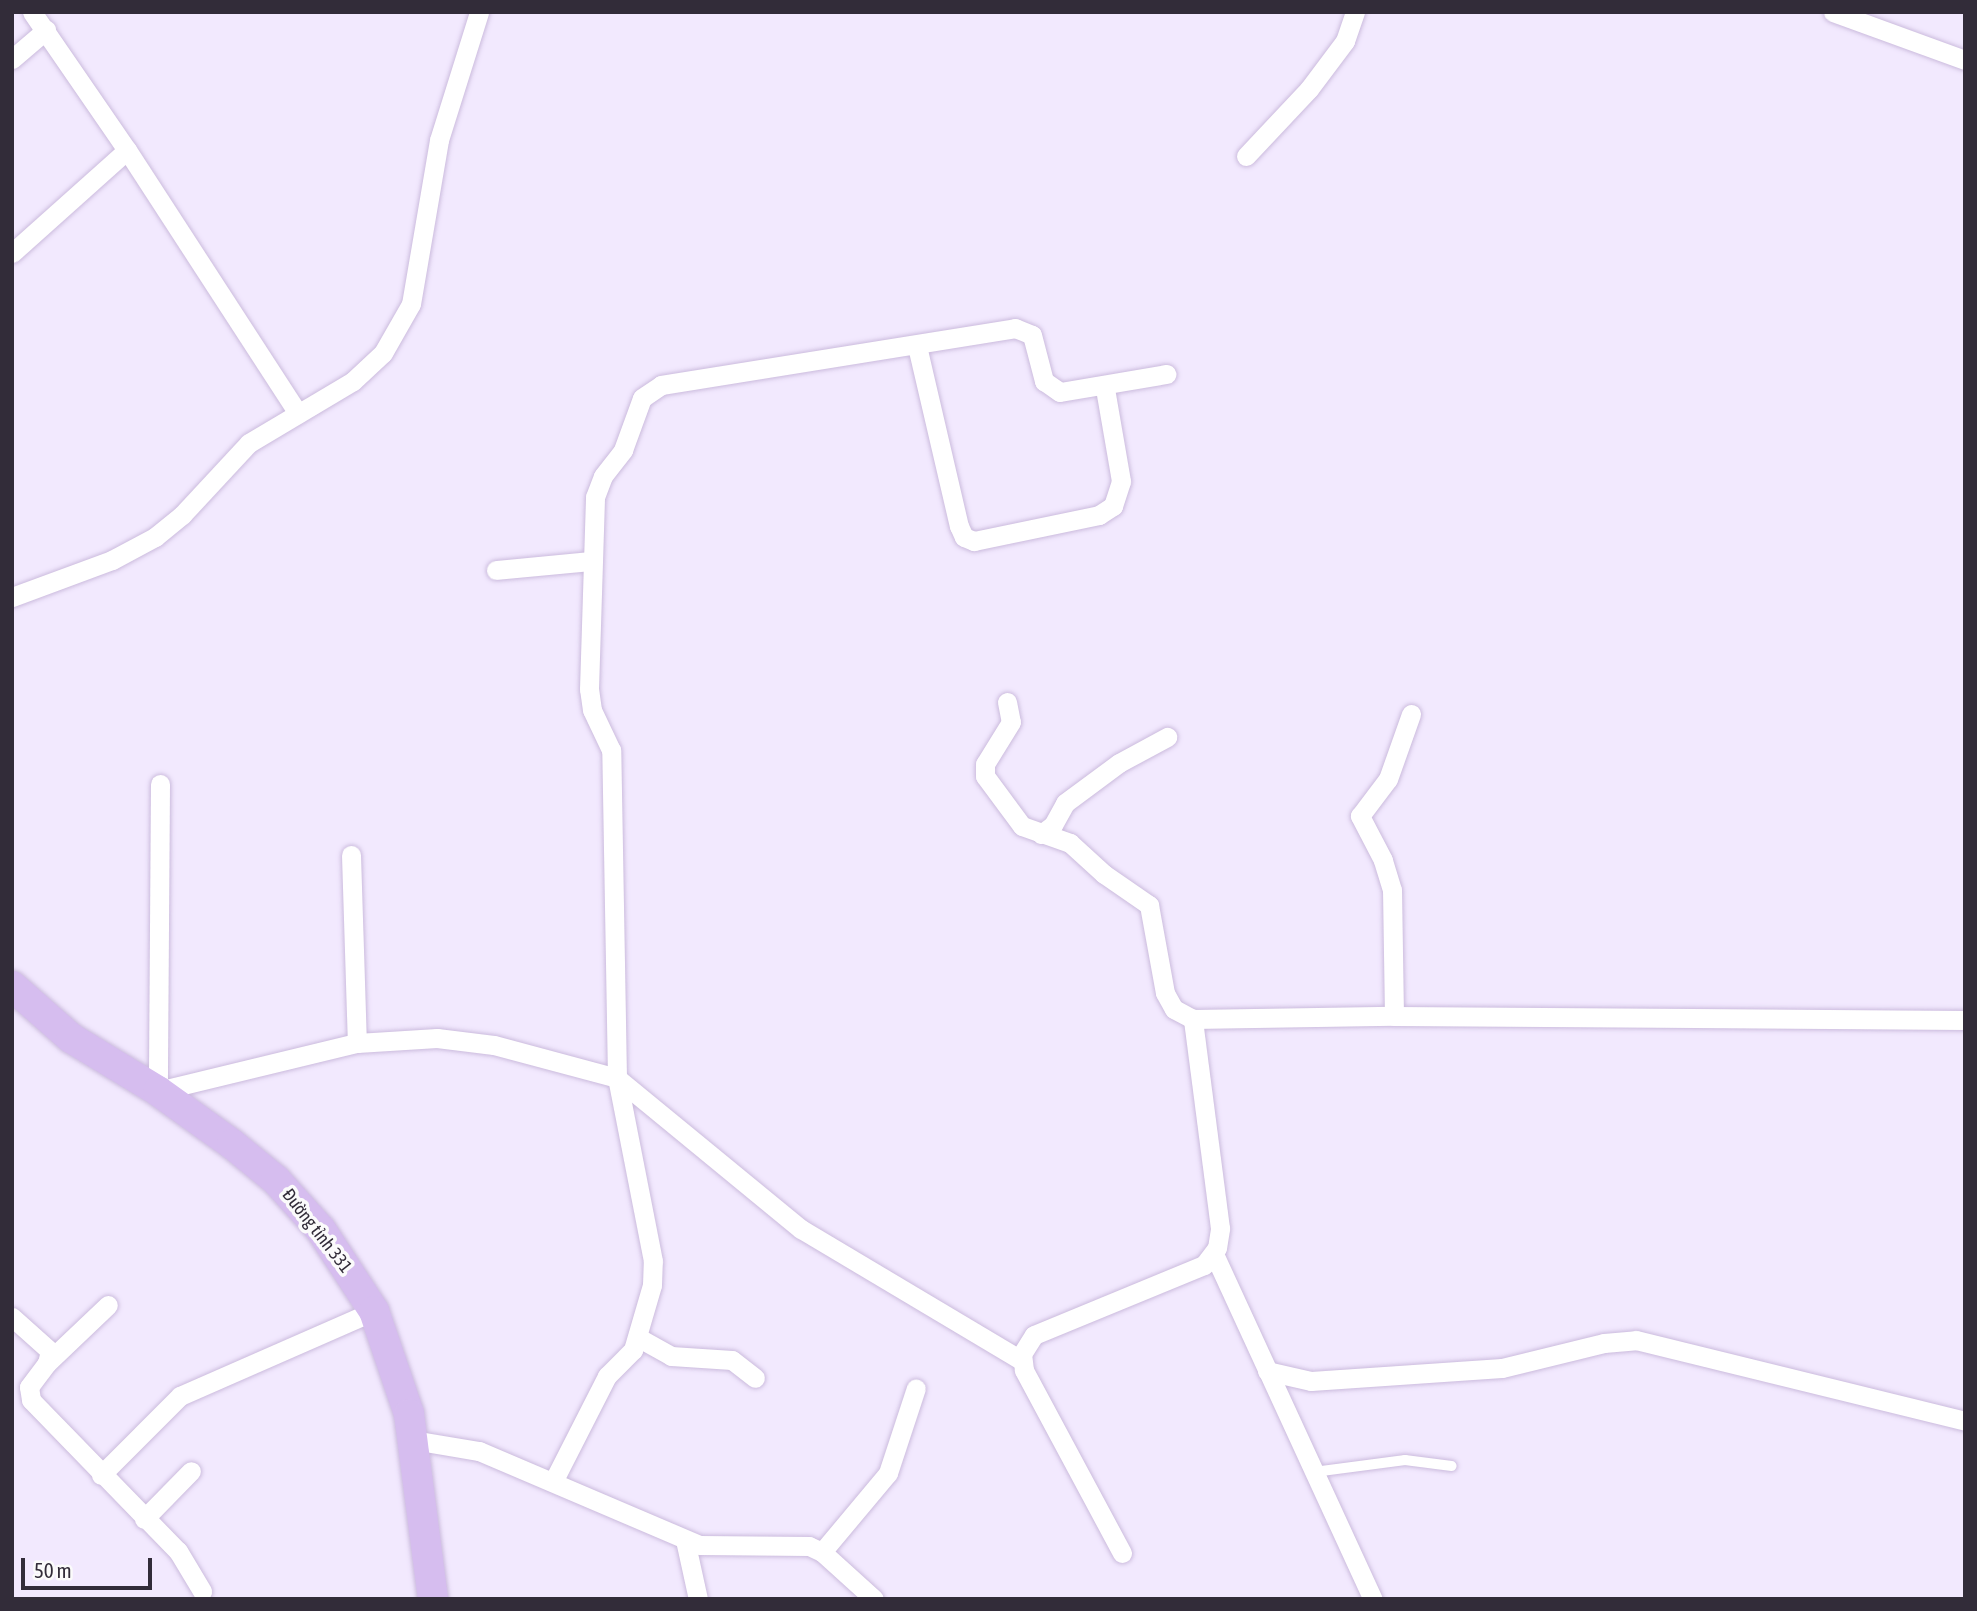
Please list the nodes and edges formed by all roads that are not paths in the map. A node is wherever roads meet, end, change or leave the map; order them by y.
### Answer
1 (32, 12) edge
2 (479, 12) edge
3 (1355, 12) edge
4 (1833, 12) edge
5 (46, 30) junction
6 (12, 60) edge
7 (1965, 60) edge
8 (127, 150) junction
9 (1246, 156) dead end
10 (12, 253) edge
11 (917, 346) junction
12 (1166, 374) dead end
13 (1105, 388) junction
14 (298, 414) junction
15 (592, 561) junction
16 (496, 570) dead end
17 (12, 597) edge
18 (1007, 702) dead end
19 (1411, 714) dead end
20 (1167, 737) dead end
21 (160, 784) dead end
22 (1041, 834) junction
23 (351, 855) dead end
24 (12, 986) edge
25 (1394, 1016) junction
26 (1193, 1019) junction
27 (1965, 1020) edge
28 (357, 1043) junction
29 (617, 1078) junction
30 (158, 1091) junction
31 (1214, 1254) junction
32 (108, 1305) dead end
33 (374, 1311) junction
34 (12, 1317) edge
35 (639, 1338) junction
36 (1021, 1360) junction
37 (47, 1363) junction
38 (1268, 1371) junction
39 (755, 1378) dead end
40 (916, 1388) dead end
41 (1965, 1421) edge
42 (412, 1440) junction
43 (1452, 1466) dead end
44 (191, 1471) dead end
45 (1314, 1472) junction
46 (101, 1475) junction
47 (554, 1480) junction
48 (145, 1519) junction
49 (685, 1541) junction
50 (822, 1552) junction
51 (1122, 1553) dead end
52 (202, 1591) dead end
53 (433, 1599) edge
54 (698, 1599) edge
55 (874, 1599) edge
56 (1373, 1599) edge

1 - 5 street
2 - 14 street
3 - 9 street
4 - 7 street
5 - 6 street
5 - 8 street
8 - 10 street
8 - 14 street
11 - 13 street
11 - 13 street
11 - 15 street
12 - 13 street
14 - 17 street
15 - 16 street
15 - 29 street
18 - 22 street
19 - 25 street
20 - 22 street
21 - 30 street
22 - 26 street
23 - 28 street
24 - 30 main road, Đường tỉnh 331
25 - 26 street
25 - 27 street
26 - 31 street
28 - 29 street
28 - 30 street
29 - 35 street
29 - 36 street
30 - 33 main road, Đường tỉnh 331
31 - 36 street
31 - 38 street
32 - 37 street
33 - 42 main road, Đường tỉnh 331
33 - 46 street
34 - 37 street
35 - 39 street
35 - 47 street
36 - 51 street
37 - 46 street
38 - 41 street
38 - 45 street
40 - 50 street
42 - 47 street
42 - 53 main road, Đường tỉnh 331
43 - 45 lane
44 - 48 street
45 - 56 street
46 - 48 street
47 - 49 street
48 - 52 street
49 - 50 street
49 - 54 street
50 - 55 street

